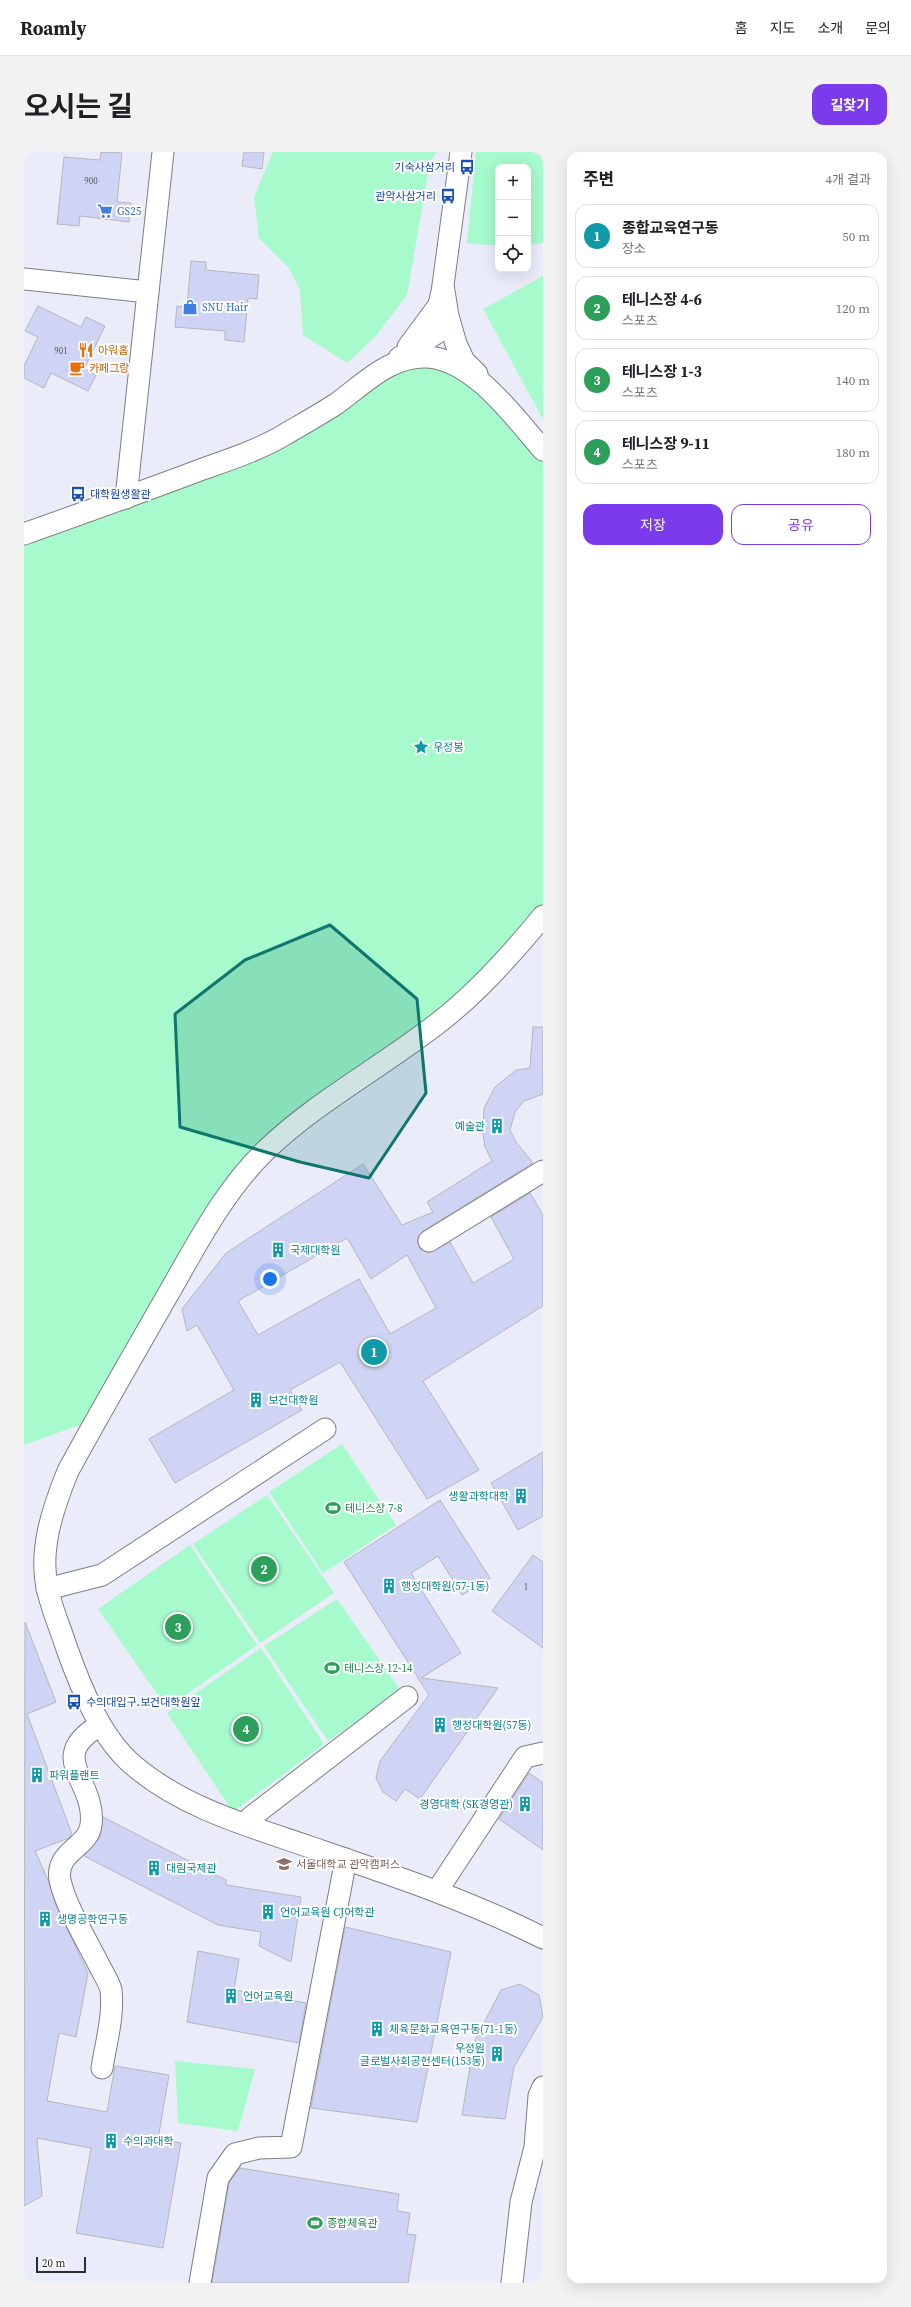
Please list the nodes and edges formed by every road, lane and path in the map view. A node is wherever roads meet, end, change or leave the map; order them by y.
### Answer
1 (163, 152) edge
2 (176, 152) edge
3 (461, 152) edge
4 (24, 279) edge
5 (443, 285) junction
6 (148, 292) junction
7 (450, 324) junction
8 (387, 366) junction
9 (500, 401) junction
10 (543, 450) edge
11 (132, 495) junction
12 (24, 534) edge
13 (543, 916) edge
14 (543, 1171) edge
15 (429, 1241) dead end
16 (325, 1428) dead end
17 (47, 1589) junction
18 (407, 1697) dead end
19 (100, 1725) junction
20 (543, 1753) edge
21 (250, 1818) dead end
22 (346, 1859) junction
23 (437, 1891) junction
24 (543, 1938) edge
25 (102, 2068) dead end
26 (543, 2087) edge
27 (540, 2117) edge
28 (200, 2283) edge
29 (512, 2283) edge

1 - 6 street
2 - 11 street
3 - 5 street
4 - 6 street
5 - 7 street
5 - 8 street
6 - 11 street
7 - 8 street
7 - 9 street
8 - 9 street
8 - 11 street
9 - 10 street
11 - 12 street
13 - 17 street
14 - 15 street
16 - 17 street
17 - 19 street
18 - 21 street
19 - 22 street
19 - 25 street
20 - 23 street
22 - 23 street
22 - 28 street
23 - 24 street
26 - 27 street
27 - 29 street

